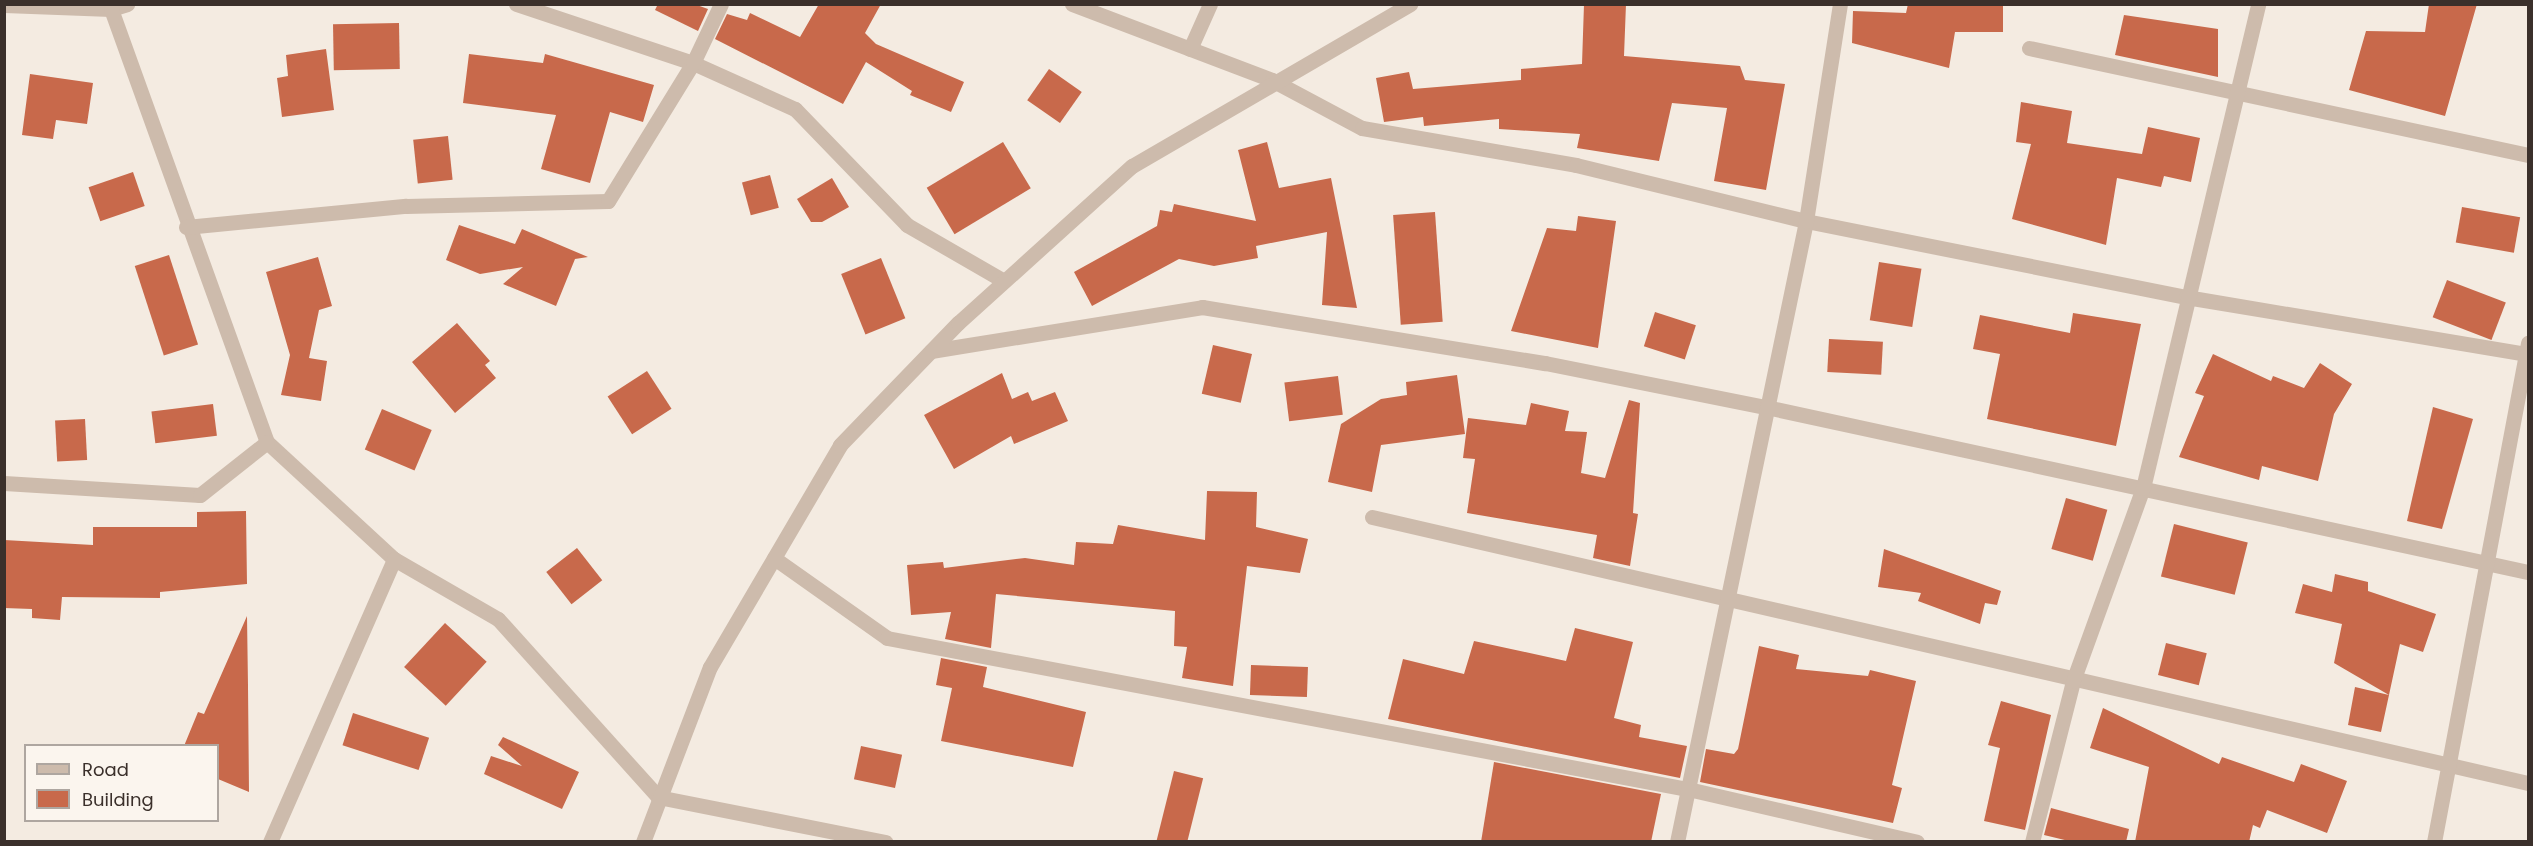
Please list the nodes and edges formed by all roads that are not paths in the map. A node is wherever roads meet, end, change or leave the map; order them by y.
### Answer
1 (127, 4) edge
2 (516, 4) edge
3 (721, 4) edge
4 (1072, 4) edge
5 (1210, 4) edge
6 (1410, 4) edge
7 (1840, 4) edge
8 (2258, 4) edge
9 (4, 5) edge
10 (111, 9) junction
11 (2029, 48) dead end
12 (1190, 49) junction
13 (693, 63) junction
14 (1272, 80) junction
15 (2235, 91) junction
16 (2529, 155) edge
17 (1806, 221) junction
18 (186, 227) junction
19 (1004, 281) junction
20 (2186, 297) junction
21 (2528, 349) edge
22 (931, 351) junction
23 (1766, 407) junction
24 (267, 442) junction
25 (4, 483) edge
26 (2143, 488) junction
27 (1372, 517) dead end
28 (774, 558) junction
29 (394, 559) junction
30 (2486, 566) junction
31 (2529, 572) edge
32 (1726, 602) junction
33 (2073, 681) junction
34 (2448, 765) junction
35 (2529, 783) edge
36 (1688, 789) junction
37 (658, 797) junction
38 (270, 842) edge
39 (644, 842) edge
40 (886, 842) edge
41 (1677, 842) edge
42 (1917, 842) edge
43 (2032, 842) edge
44 (2434, 842) edge

1 - 10 street
2 - 13 street
3 - 13 street
4 - 12 street
5 - 12 street
6 - 14 street
7 - 17 street
8 - 15 street
9 - 10 street
10 - 18 street
11 - 15 street
12 - 14 street
13 - 18 street
13 - 19 street
14 - 17 street
14 - 19 street
15 - 16 street
15 - 20 street
17 - 20 street
17 - 23 street
18 - 24 street
19 - 22 street
20 - 21 street
20 - 26 street
21 - 30 street
22 - 23 street
22 - 28 street
23 - 26 street
23 - 32 street
24 - 25 street
24 - 29 street
26 - 30 street
26 - 33 street
27 - 32 street
28 - 36 street
28 - 37 street
29 - 37 street
29 - 38 street
30 - 31 street
30 - 34 street
32 - 33 street
32 - 36 street
33 - 34 street
33 - 43 street
34 - 35 street
34 - 44 street
36 - 41 street
36 - 42 street
37 - 39 street
37 - 40 street

